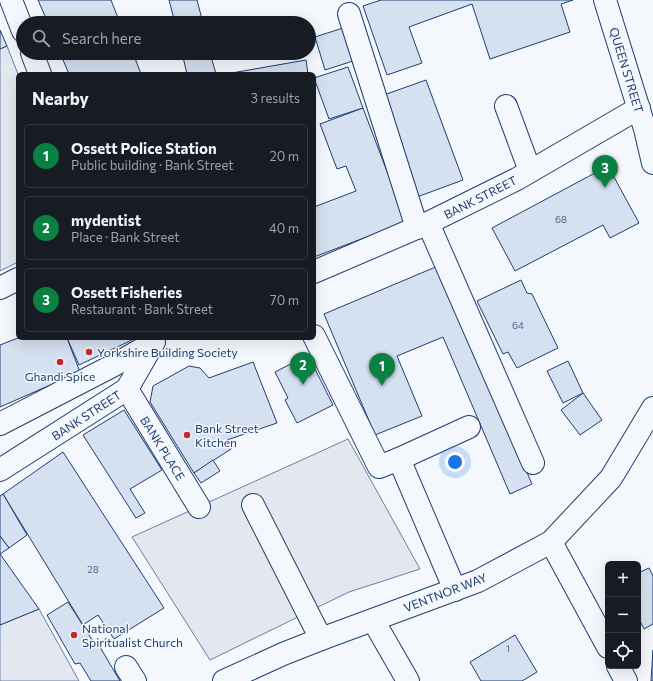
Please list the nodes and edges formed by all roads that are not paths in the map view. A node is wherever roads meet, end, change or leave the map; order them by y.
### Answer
1 (10, 0) edge
2 (605, 0) edge
3 (350, 14) dead end
4 (17, 16) edge
5 (35, 60) edge
6 (39, 72) edge
7 (506, 106) dead end
8 (639, 108) junction
9 (649, 128) edge
10 (653, 164) edge
11 (530, 171) junction
12 (423, 226) junction
13 (316, 271) edge
14 (16, 280) edge
15 (0, 288) edge
16 (154, 340) edge
17 (155, 340) edge
18 (316, 340) edge
19 (127, 389) junction
20 (653, 408) edge
21 (0, 424) edge
22 (469, 427) dead end
23 (399, 459) junction
24 (533, 463) dead end
25 (0, 470) edge
26 (253, 505) dead end
27 (199, 507) dead end
28 (551, 542) junction
29 (455, 590) junction
30 (373, 620) junction
31 (321, 639) junction
32 (605, 641) edge
33 (620, 669) edge
34 (224, 681) edge
35 (408, 681) edge
36 (626, 681) edge

1 - 4 street
2 - 8 street, QUEEN STREET
3 - 12 street
5 - 6 street
7 - 11 street
8 - 9 street, QUEEN STREET
8 - 11 street, BANK STREET
9 - 10 street, QUEEN STREET
11 - 12 street, BANK STREET
12 - 13 street, BANK STREET
12 - 24 street
14 - 15 street
16 - 21 street, BANK STREET
17 - 19 street, BANK STREET
18 - 23 street
19 - 25 street, BANK STREET
19 - 27 street, BANK PLACE
20 - 28 street, VENTNOR WAY
22 - 23 street
23 - 29 street
26 - 31 street
28 - 29 street, VENTNOR WAY
28 - 32 street
29 - 30 street, VENTNOR WAY
30 - 31 street, VENTNOR WAY
30 - 35 street
31 - 34 street, VENTNOR WAY
33 - 36 street

